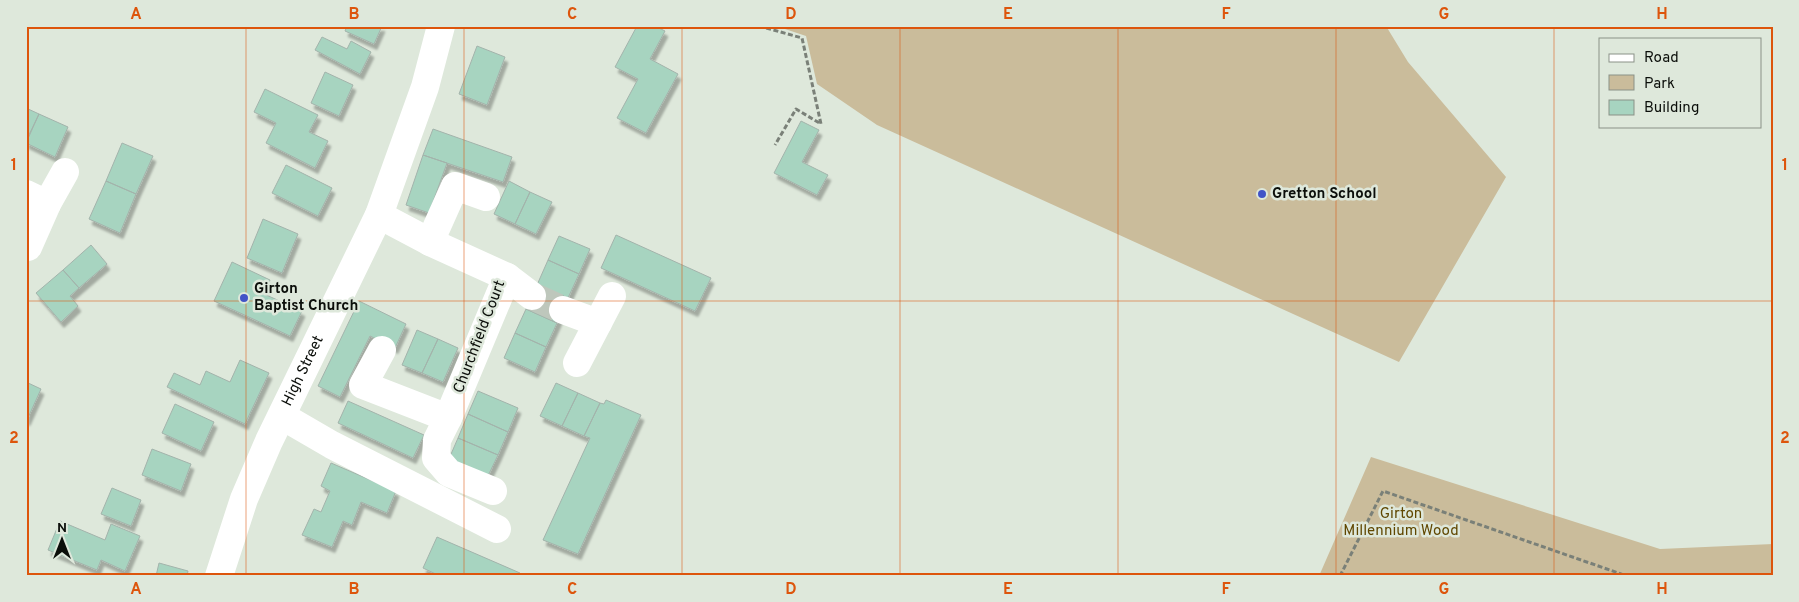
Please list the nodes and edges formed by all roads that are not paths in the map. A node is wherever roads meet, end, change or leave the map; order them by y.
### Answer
1 (441, 26) edge
2 (65, 172) dead end
3 (486, 197) dead end
4 (37, 199) edge
5 (379, 215) junction
6 (430, 242) junction
7 (28, 247) dead end
8 (506, 276) junction
9 (532, 296) tunnel mouth
10 (612, 296) dead end
11 (563, 310) tunnel mouth
12 (598, 323) junction
13 (382, 350) dead end
14 (577, 363) dead end
15 (282, 416) junction
16 (448, 418) junction
17 (492, 492) dead end
18 (497, 529) dead end
19 (219, 576) edge

1 - 5 street, High Street
2 - 4 street
3 - 6 street
4 - 7 street
5 - 6 street, Churchfield Court
5 - 15 street, High Street
6 - 8 street, Churchfield Court
8 - 9 street
8 - 16 street, Churchfield Court
10 - 12 street
11 - 12 street
12 - 14 street
13 - 16 street
15 - 18 street
15 - 19 street, High Street
16 - 17 street, Churchfield Court

